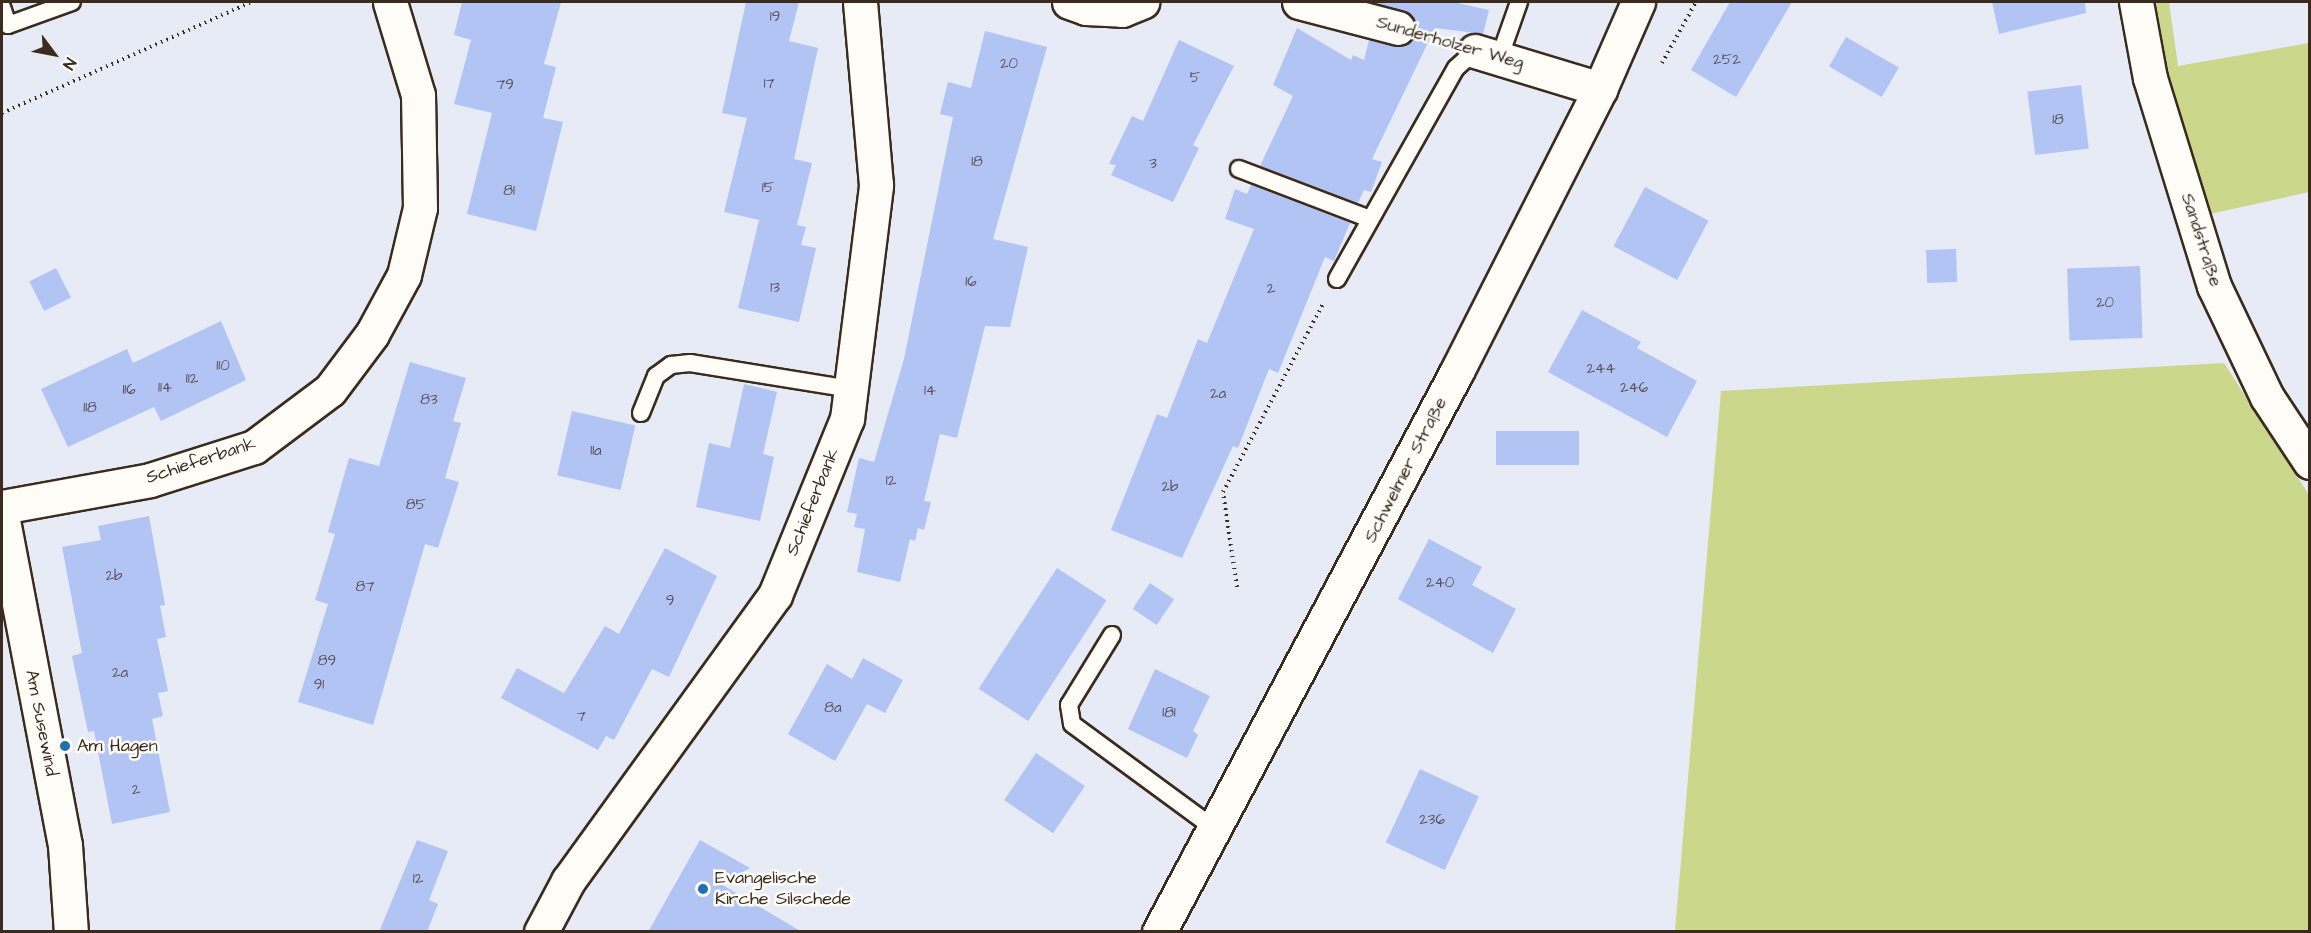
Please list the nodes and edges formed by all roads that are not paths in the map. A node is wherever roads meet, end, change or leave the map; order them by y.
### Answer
1 (72, 2) edge
2 (390, 2) edge
3 (860, 2) edge
4 (1069, 2) edge
5 (1142, 2) edge
6 (1299, 2) edge
7 (1519, 2) edge
8 (1638, 2) edge
9 (2136, 2) edge
10 (2, 7) edge
11 (1398, 28) dead end
12 (1487, 54) junction
13 (1600, 89) junction
14 (1239, 169) dead end
15 (1370, 219) junction
16 (1337, 279) road end
17 (850, 389) junction
18 (641, 413) dead end
19 (2310, 462) edge
20 (2, 507) edge
21 (2, 515) edge
22 (1112, 635) dead end
23 (1215, 829) junction
24 (71, 932) edge
25 (542, 932) edge
26 (1159, 932) edge

1 - 10 lane
2 - 20 street, Schieferbank
3 - 17 street, Schieferbank
4 - 5 street
6 - 11 street, Sunderholzer Weg
7 - 12 lane
8 - 13 street, Schwelmer Straße
9 - 19 street, Sandstraße
12 - 13 street, Sunderholzer Weg
12 - 15 lane
13 - 23 street, Schwelmer Straße
14 - 15 lane
15 - 16 lane
17 - 18 lane
17 - 25 street, Schieferbank
21 - 24 street, Am Susewind
22 - 23 lane
23 - 26 street, Schwelmer Straße

